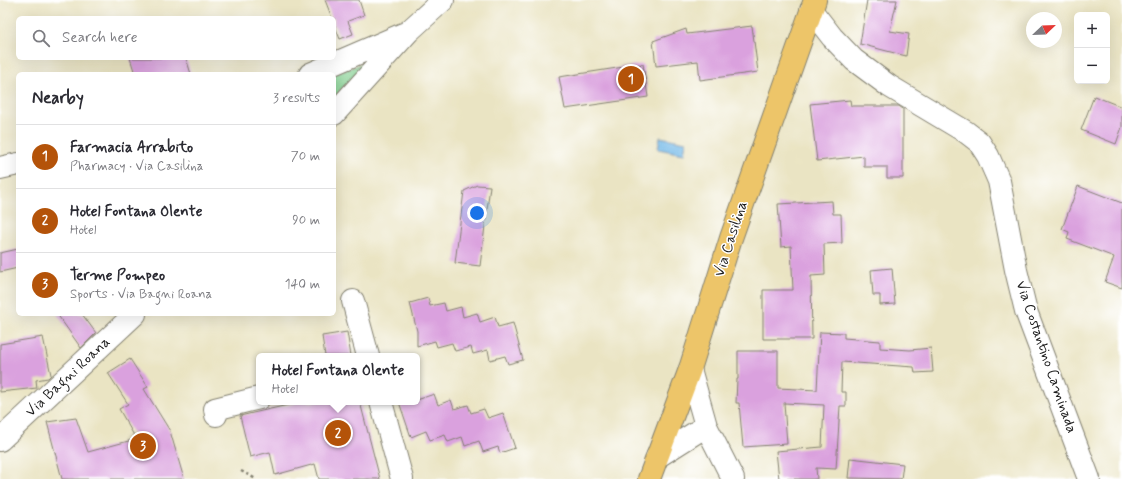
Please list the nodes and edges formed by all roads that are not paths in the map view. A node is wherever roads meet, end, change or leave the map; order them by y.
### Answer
1 (443, 0) edge
2 (813, 5) edge
3 (409, 31) junction
4 (315, 72) edge
5 (336, 112) edge
6 (16, 164) edge
7 (0, 168) edge
8 (353, 300) dead end
9 (133, 316) edge
10 (367, 353) edge
11 (690, 369) junction
12 (256, 399) edge
13 (382, 405) edge
14 (216, 415) dead end
15 (706, 426) junction
16 (0, 440) edge
17 (657, 457) junction
18 (402, 479) edge
19 (649, 479) edge
20 (733, 479) edge
21 (1089, 479) edge

1 - 3 street
2 - 11 main road, Via Casilina
2 - 21 street, Via Costantino Caminada
3 - 4 street
3 - 5 street
6 - 7 street
8 - 10 street
9 - 16 street, Via Bagni Roana
11 - 15 street
11 - 17 main road, Via Casilina
12 - 14 street
13 - 18 street
15 - 17 street
15 - 20 street
17 - 19 main road, Via Casilina

